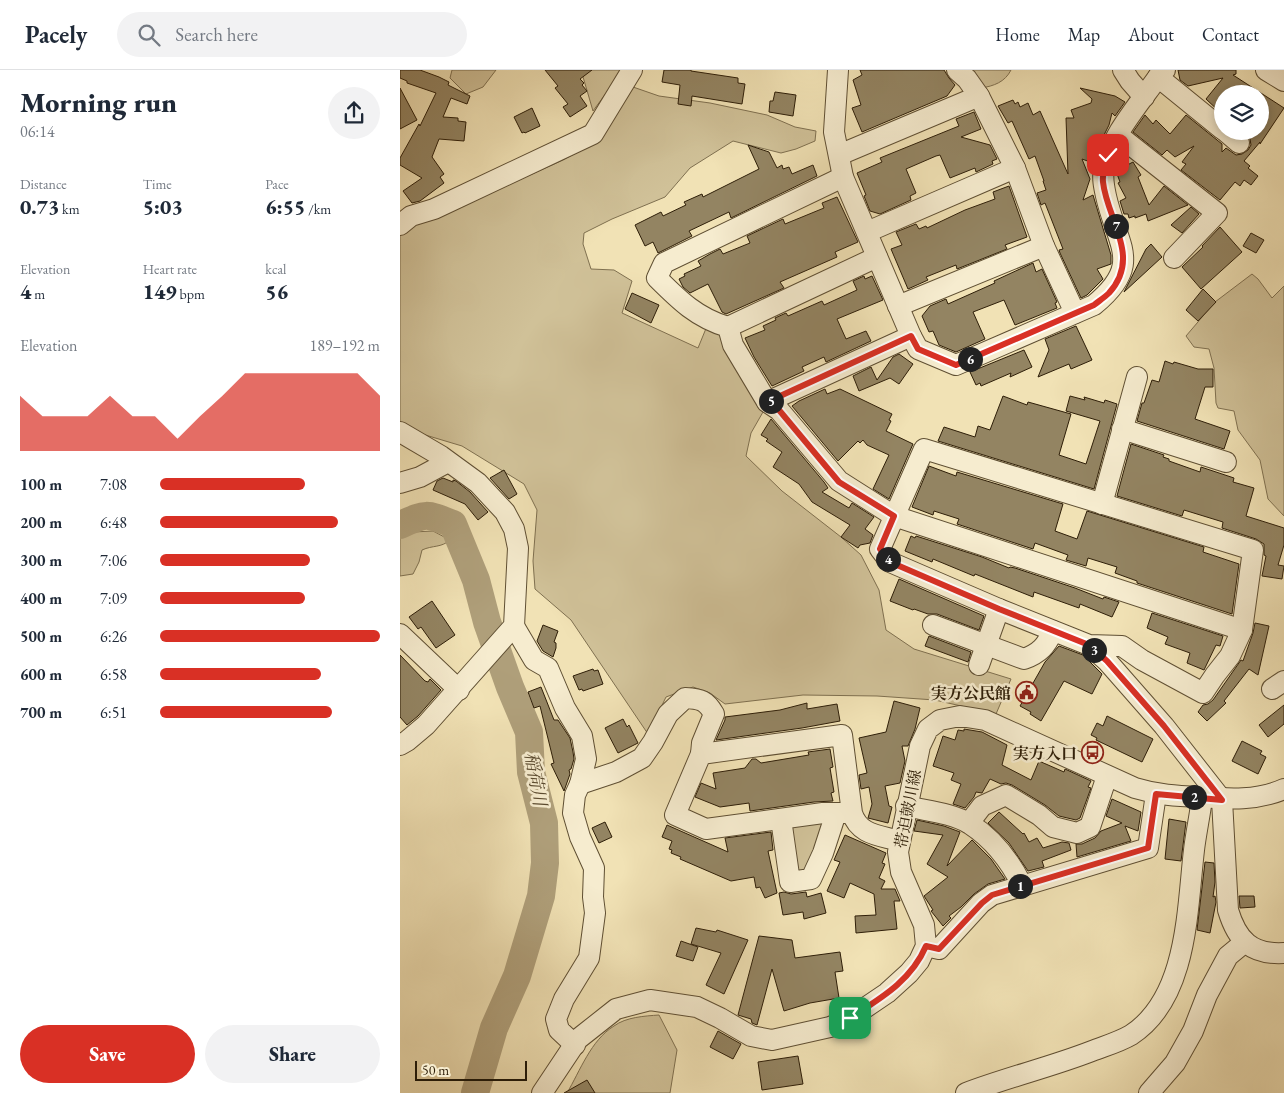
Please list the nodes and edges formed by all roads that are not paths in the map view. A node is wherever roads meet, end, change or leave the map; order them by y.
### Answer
1 (632, 70) edge
2 (838, 70) edge
3 (957, 70) edge
4 (1123, 70) edge
5 (1266, 70) edge
6 (1162, 74) edge
7 (1284, 80) edge
8 (979, 96) junction
9 (1144, 97) junction
10 (1214, 121) edge
11 (1118, 135) junction
12 (839, 155) junction
13 (1015, 168) junction
14 (843, 177) junction
15 (400, 225) edge
16 (867, 232) junction
17 (1044, 246) junction
18 (877, 257) junction
19 (1174, 258) dead end
20 (898, 306) junction
21 (1075, 313) junction
22 (728, 327) junction
23 (911, 336) junction
24 (1137, 377) dead end
25 (767, 402) junction
26 (1122, 430) junction
27 (400, 432) edge
28 (448, 462) junction
29 (1226, 462) dead end
30 (400, 483) edge
31 (1102, 504) junction
32 (894, 516) junction
33 (999, 609) junction
34 (934, 625) dead end
35 (512, 629) junction
36 (1242, 630) junction
37 (1053, 631) junction
38 (400, 634) edge
39 (987, 645) junction
40 (1089, 645) junction
41 (979, 665) dead end
42 (459, 690) junction
43 (400, 745) edge
44 (701, 754) junction
45 (1107, 776) junction
46 (580, 784) junction
47 (1284, 789) edge
48 (1156, 794) junction
49 (1202, 798) junction
50 (1222, 800) junction
51 (906, 806) junction
52 (844, 813) junction
53 (781, 819) junction
54 (969, 824) junction
55 (899, 841) junction
56 (1022, 885) junction
57 (1245, 942) junction
58 (926, 946) junction
59 (1284, 953) edge
60 (575, 1045) junction
61 (543, 1093) edge
62 (966, 1093) edge
63 (1149, 1093) edge

1 - 15 street
2 - 12 street
3 - 8 street
4 - 9 street
5 - 7 street
6 - 9 street
6 - 10 street
8 - 12 street
8 - 13 street
9 - 11 street
11 - 19 street
11 - 21 street
12 - 14 street
13 - 16 street
13 - 17 street
14 - 16 street
14 - 22 street
16 - 18 street
17 - 20 street
17 - 21 street
18 - 20 street
18 - 22 street
20 - 23 street
21 - 23 street
22 - 25 street
23 - 25 street
24 - 26 street
25 - 32 street
26 - 29 street
26 - 31 street
27 - 28 street
28 - 30 street
28 - 35 street
31 - 32 street
31 - 36 street
32 - 33 street
32 - 36 street
33 - 37 street
33 - 39 street
34 - 39 street
35 - 42 street
35 - 46 street
36 - 40 street
37 - 39 street
37 - 40 street
38 - 42 street
39 - 41 street
40 - 50 street
42 - 43 street
44 - 46 street
44 - 52 street
44 - 53 street
45 - 48 street, 帯迫皷川線
45 - 51 street, 帯迫皷川線
45 - 54 street
46 - 60 street
47 - 50 street, 帯迫皷川線
48 - 49 street, 帯迫皷川線
48 - 56 street
49 - 50 street, 帯迫皷川線
49 - 62 street
50 - 57 street
51 - 54 street
51 - 55 street, 帯迫皷川線
52 - 53 street
52 - 53 street
52 - 55 street
54 - 56 street
55 - 58 street, 帯迫皷川線
56 - 58 street
57 - 59 street
57 - 63 street
58 - 60 street
60 - 61 street

